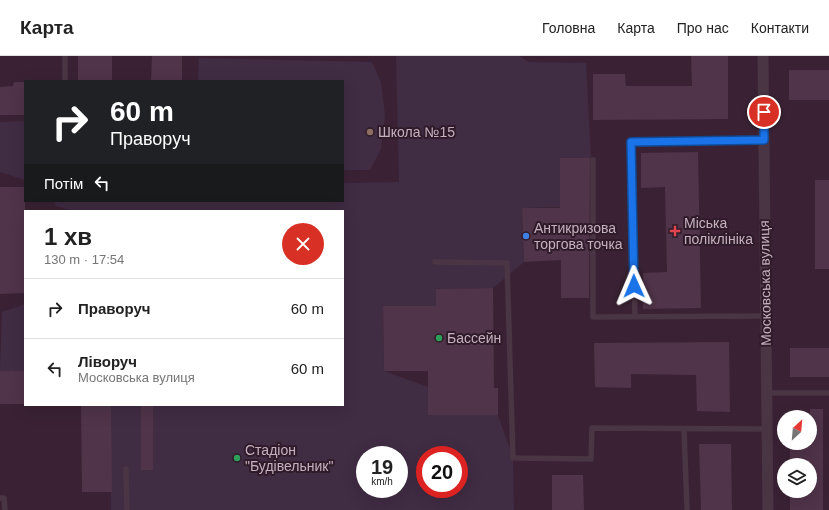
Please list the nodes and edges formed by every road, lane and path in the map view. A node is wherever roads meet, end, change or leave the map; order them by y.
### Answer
1 (65, 56) edge
2 (764, 56) edge
3 (65, 80) edge
4 (764, 140) junction
5 (593, 160) dead end
6 (435, 262) dead end
7 (635, 316) junction
8 (766, 316) junction
9 (766, 393) junction
10 (829, 393) edge
11 (684, 429) junction
12 (767, 429) junction
13 (126, 469) dead end
14 (0, 498) edge
15 (5, 510) edge
16 (127, 510) edge
17 (687, 510) edge
18 (768, 510) edge

1 - 3 lane
2 - 4 street, Московська вулиця
4 - 7 lane
4 - 8 street, Московська вулиця
5 - 7 lane
6 - 11 lane
7 - 8 lane
8 - 9 street, Московська вулиця
9 - 10 lane
9 - 12 street, Московська вулиця
11 - 12 lane
11 - 17 lane
12 - 18 street, Московська вулиця
13 - 16 lane
14 - 15 lane

